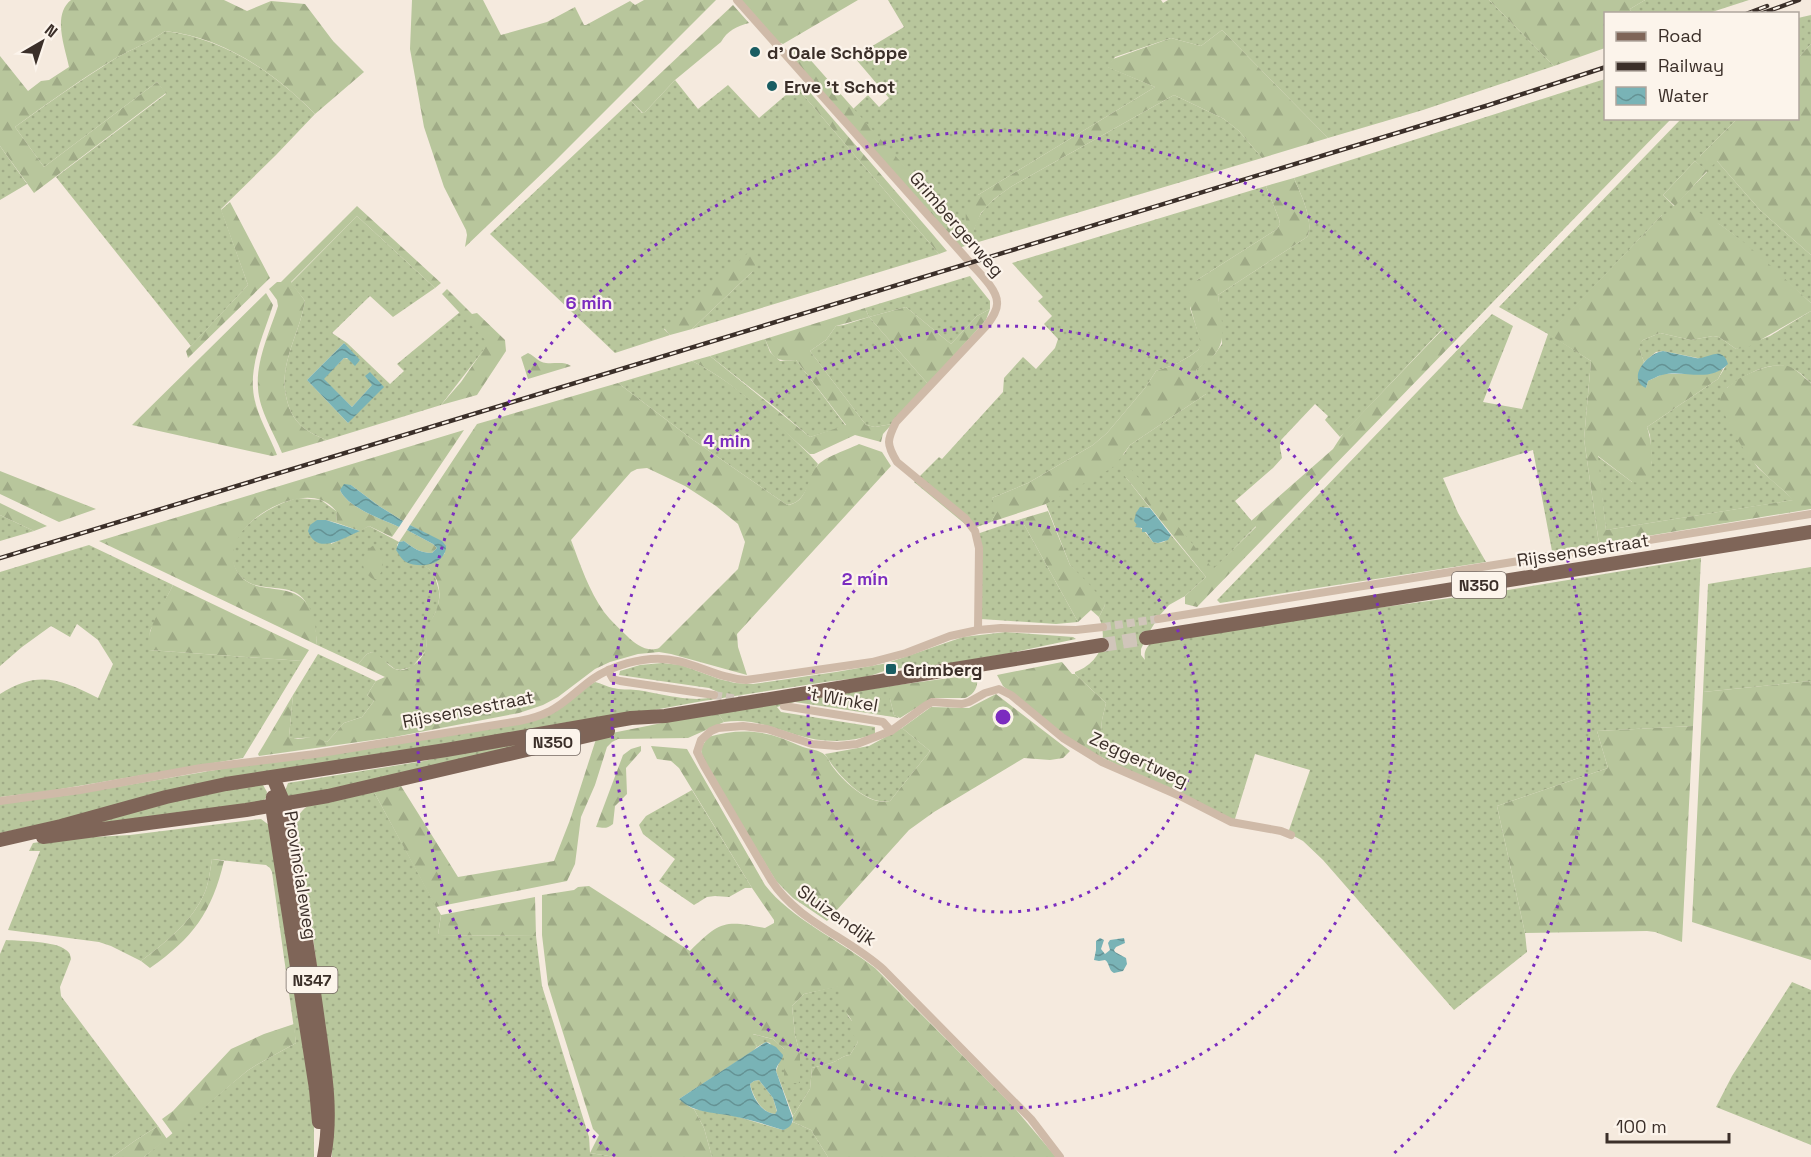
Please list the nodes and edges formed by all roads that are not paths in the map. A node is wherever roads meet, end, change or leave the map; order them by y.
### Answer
1 (737, 0) edge
2 (1811, 514) edge
3 (1811, 532) edge
4 (1158, 619) tunnel mouth
5 (1103, 627) tunnel mouth
6 (978, 630) junction
7 (1146, 638) tunnel mouth
8 (1102, 645) tunnel mouth
9 (608, 670) junction
10 (714, 695) tunnel mouth
11 (783, 706) dead end
12 (665, 716) junction
13 (891, 731) junction
14 (273, 777) junction
15 (0, 801) edge
16 (278, 805) junction
17 (1292, 835) dead end
18 (0, 840) edge
19 (322, 1157) edge
20 (1060, 1157) edge

1 - 6 street, Grimbergerweg
2 - 4 street, Rijssensestraat
3 - 7 main road, Rijssensestraat / N350
5 - 6 street, Rijssensestraat
6 - 9 street, Rijssensestraat
8 - 12 main road, Rijssensestraat / N350
9 - 10 street
9 - 15 street, Rijssensestraat
11 - 13 street, 't Winkel
12 - 14 main road, Rijssensestraat / N350
12 - 16 main road, Rijssensestraat / N350
13 - 17 street, Zeggertweg
13 - 20 street, Sluizendijk
14 - 16 main road, N347
14 - 18 main road, Rijssensestraat
16 - 18 main road, Rijssensestraat
16 - 19 main road, Provincialeweg / N347

